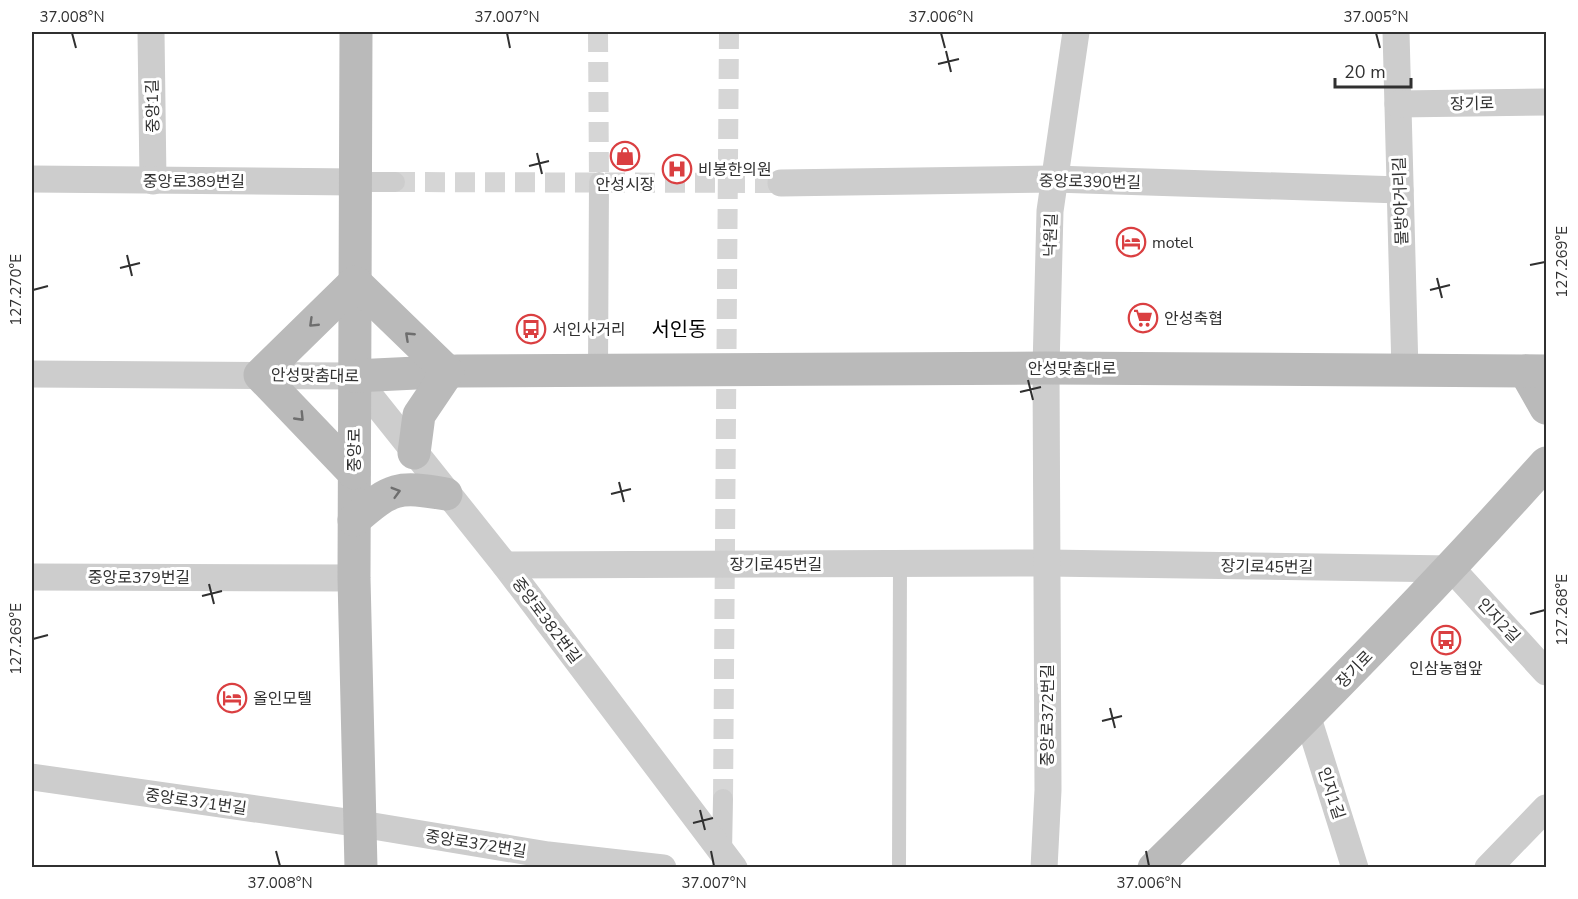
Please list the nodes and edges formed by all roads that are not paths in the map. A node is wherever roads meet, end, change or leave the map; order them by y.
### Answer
1 (152, 32) edge
2 (356, 32) edge
3 (1076, 32) edge
4 (1396, 32) edge
5 (1546, 102) edge
6 (1398, 104) junction
7 (32, 179) edge
8 (1054, 179) junction
9 (153, 181) junction
10 (356, 182) junction
11 (395, 182) tunnel mouth
12 (599, 182) tunnel mouth
13 (781, 183) tunnel mouth
14 (1400, 190) junction
15 (355, 282) junction
16 (1046, 368) junction
17 (598, 371) junction
18 (1405, 371) junction
19 (1536, 371) edge
20 (448, 372) junction
21 (32, 374) edge
22 (260, 375) junction
23 (354, 376) junction
24 (1546, 408) edge
25 (414, 453) junction
26 (1546, 463) edge
27 (354, 473) junction
28 (446, 494) junction
29 (354, 520) junction
30 (1047, 562) junction
31 (900, 563) junction
32 (505, 565) junction
33 (1452, 569) junction
34 (32, 577) edge
35 (354, 578) junction
36 (1546, 672) edge
37 (1308, 718) junction
38 (32, 777) edge
39 (723, 799) tunnel mouth
40 (1546, 808) edge
41 (361, 824) junction
42 (728, 860) edge
43 (548, 861) edge
44 (361, 867) edge
45 (663, 867) edge
46 (899, 867) edge
47 (1044, 867) edge
48 (1154, 867) edge
49 (1355, 867) edge
50 (1488, 867) edge

1 - 9 street, 중앙1길
2 - 10 main road, 중앙로
3 - 8 street, 낙원길
4 - 6 street, 물방아거리길
5 - 6 street, 장기로
6 - 14 street, 물방아거리길
7 - 9 street, 중앙로389번길
8 - 13 street, 중앙로390번길
8 - 14 street, 중앙로390번길
8 - 16 street, 낙원길
9 - 10 street, 중앙로389번길
10 - 11 street
10 - 15 main road, 중앙로
12 - 17 street
14 - 18 street, 물방아거리길
20 -> 15 main road
15 -> 22 main road
15 - 23 main road, 중앙로
16 - 17 main road, 안성맞춤대로
16 - 18 main road, 안성맞춤대로
16 - 30 street
17 - 20 main road, 안성맞춤대로
18 - 19 main road, 안성맞춤대로
19 - 24 main road
20 - 23 main road, 안성맞춤대로
20 - 25 main road
21 - 22 street, 안성맞춤대로
22 - 23 street, 안성맞춤대로
22 -> 27 main road
23 - 25 street, 중앙로382번길
23 - 27 main road, 중앙로
25 - 28 street, 중앙로382번길
26 - 33 main road, 장기로
27 - 29 main road, 중앙로
29 -> 28 main road
28 - 32 street, 중앙로382번길
29 - 35 main road, 중앙로
30 - 31 street, 장기로45번길
30 - 33 street, 장기로45번길
30 - 47 street, 중앙로372번길
31 - 32 street, 장기로45번길
31 - 46 lane
32 - 42 street, 중앙로382번길
33 - 36 street, 인지2길
33 - 37 main road, 장기로
34 - 35 street, 중앙로379번길
35 - 41 main road, 중앙로
37 - 48 main road, 장기로
37 - 49 street, 인지1길
38 - 41 street, 중앙로371번길
39 - 42 street
40 - 50 street
41 - 43 street, 중앙로372번길
41 - 44 main road, 중앙로
43 - 45 street, 중앙로372번길

